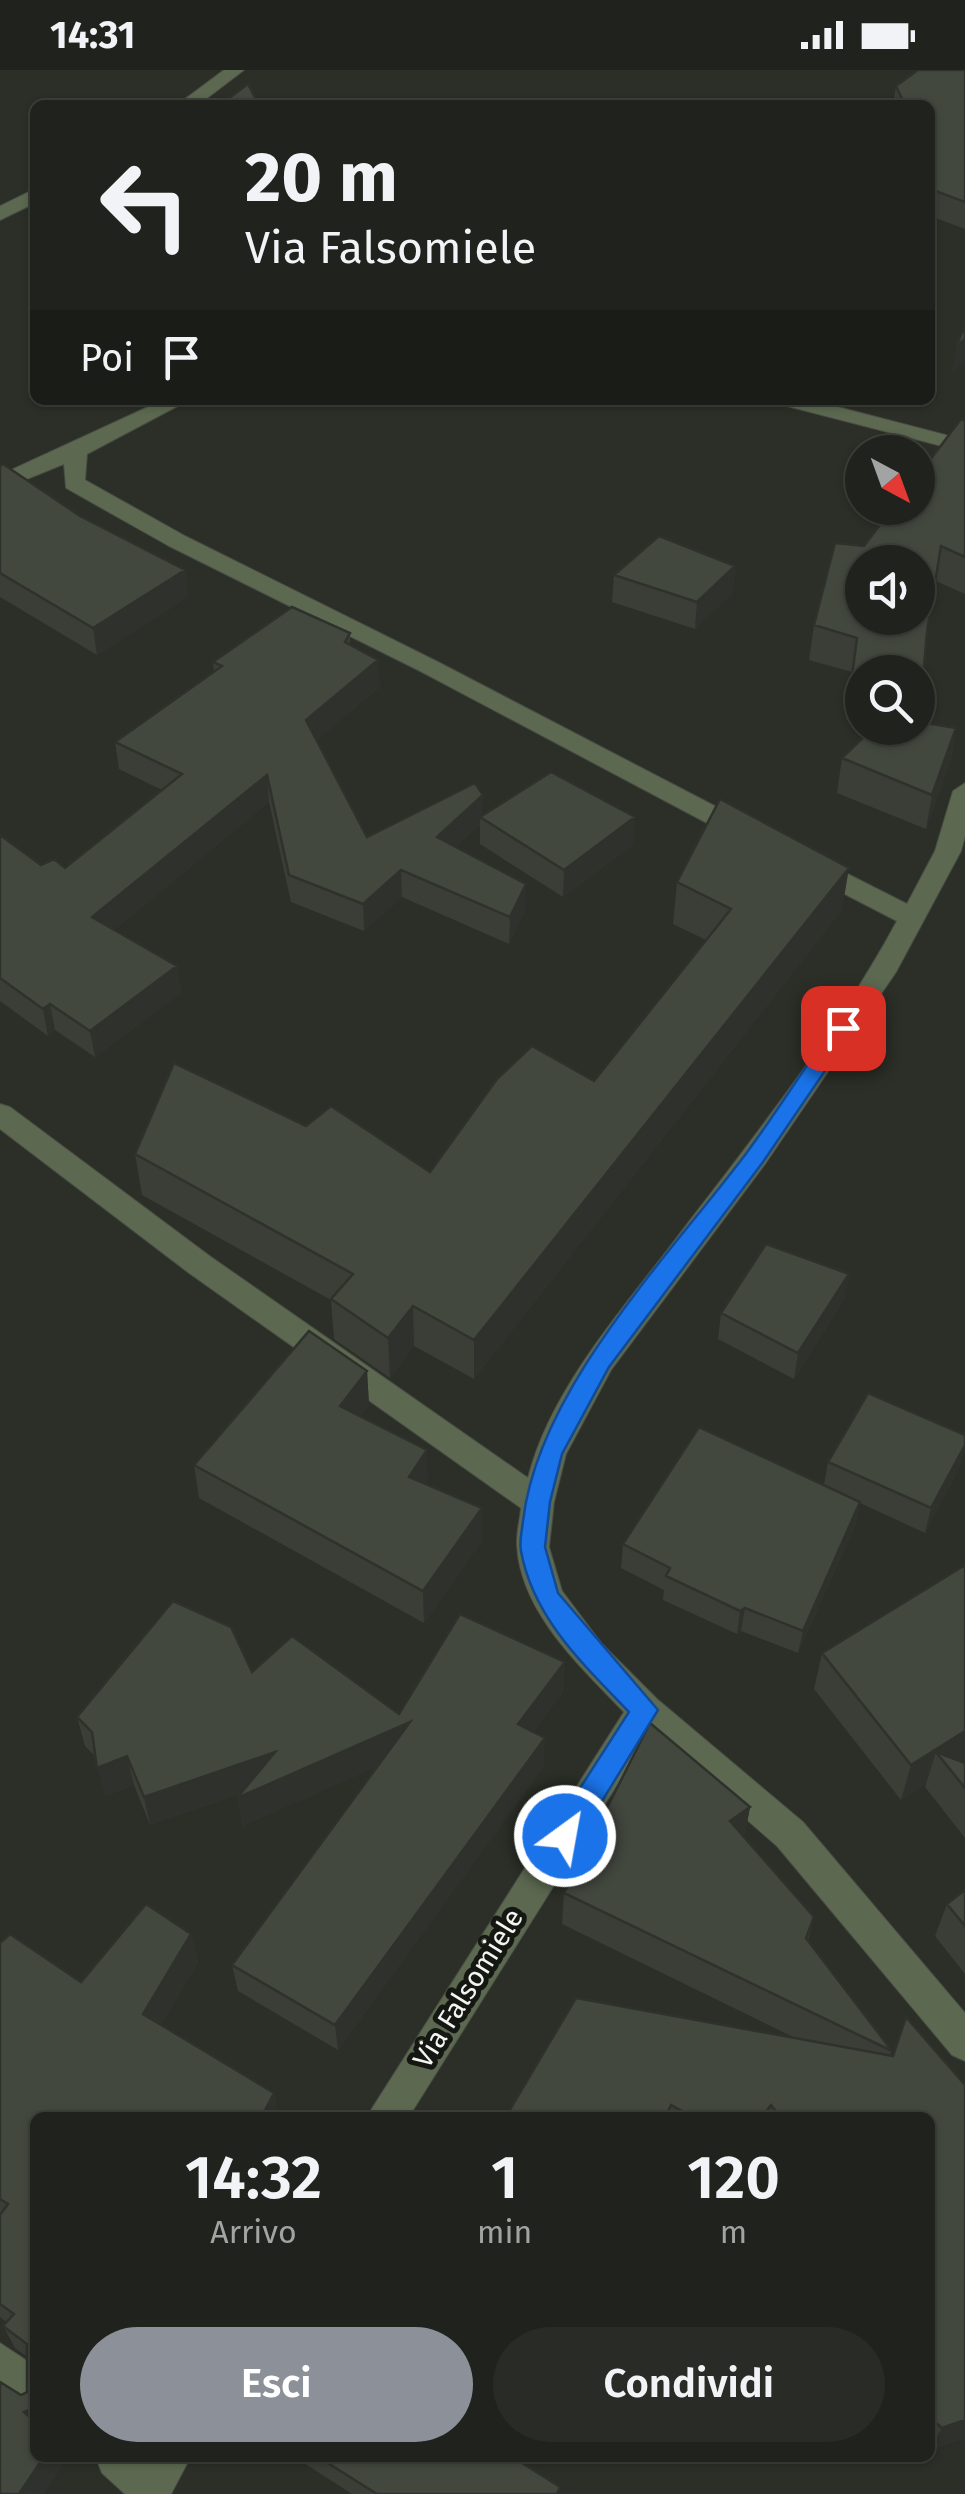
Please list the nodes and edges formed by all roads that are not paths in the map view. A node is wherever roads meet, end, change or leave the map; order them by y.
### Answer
1 (236, 70) edge
2 (193, 100) edge
3 (30, 199) edge
4 (0, 214) edge
5 (170, 405) edge
6 (805, 405) edge
7 (965, 446) edge
8 (76, 452) junction
9 (0, 483) edge
10 (965, 791) edge
11 (913, 918) junction
12 (0, 1114) edge
13 (538, 1502) junction
14 (645, 1710) junction
15 (965, 2042) edge
16 (390, 2112) edge
17 (0, 2364) edge
18 (30, 2388) edge
19 (124, 2462) edge
20 (155, 2479) edge

1 - 2 street
3 - 4 street
5 - 8 street
6 - 7 street
8 - 9 street
8 - 11 street
10 - 11 street
11 - 13 street
12 - 13 street
13 - 14 street
14 - 15 street
14 - 16 street, Via Falsomiele
17 - 18 street
19 - 20 street

